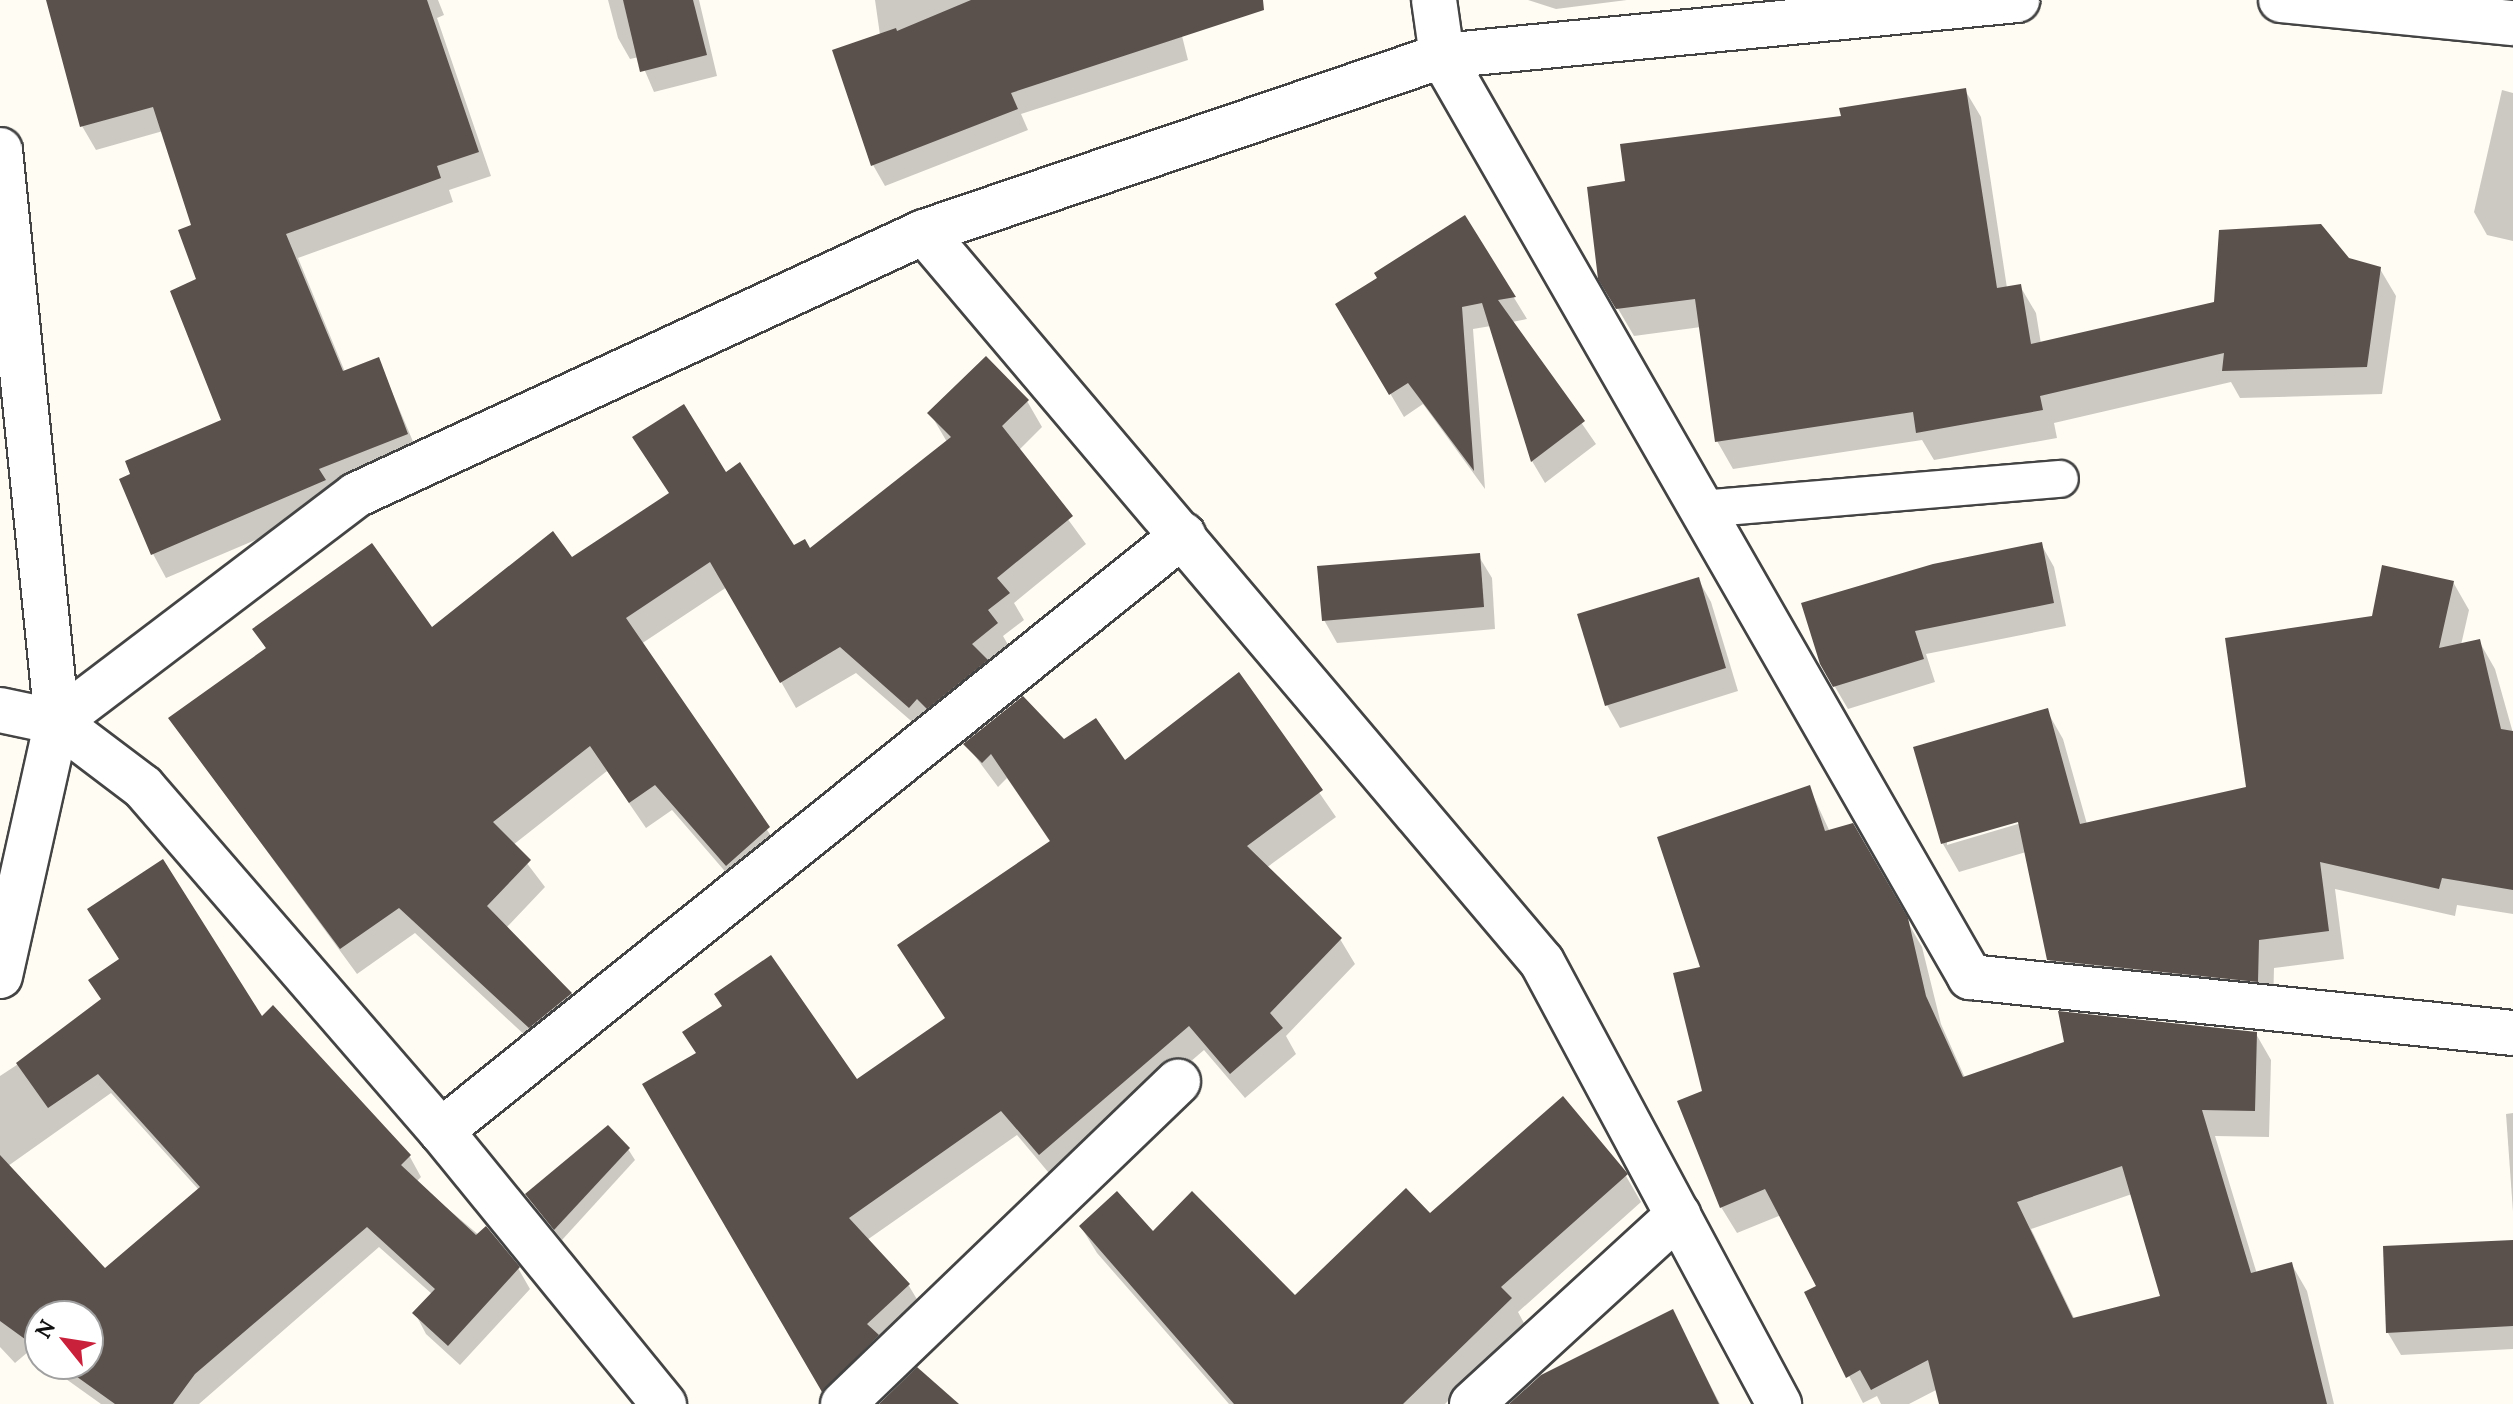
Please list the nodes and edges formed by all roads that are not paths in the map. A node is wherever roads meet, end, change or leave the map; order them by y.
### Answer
1 (1434, 0) edge
2 (2017, 0) edge
3 (2281, 0) edge
4 (2513, 23) edge
5 (1442, 56) junction
6 (0, 150) edge
7 (5, 218) edge
8 (924, 232) junction
9 (2060, 479) dead end
10 (1701, 509) junction
11 (1183, 535) junction
12 (0, 710) edge
13 (57, 722) junction
14 (0, 976) edge
15 (2513, 1033) edge
16 (1178, 1082) dead end
17 (441, 1131) junction
18 (1678, 1215) junction
19 (664, 1404) edge
20 (843, 1404) edge
21 (1472, 1404) edge
22 (1779, 1404) edge

1 - 5 street
2 - 5 street
3 - 4 street
5 - 8 street
5 - 10 street
6 - 7 street
7 - 13 street
8 - 11 street
8 - 13 street
9 - 10 lane
10 - 15 street
11 - 17 street
11 - 18 street
12 - 13 street
13 - 14 street
13 - 17 street
16 - 20 street
17 - 19 street
18 - 21 street
18 - 22 street

